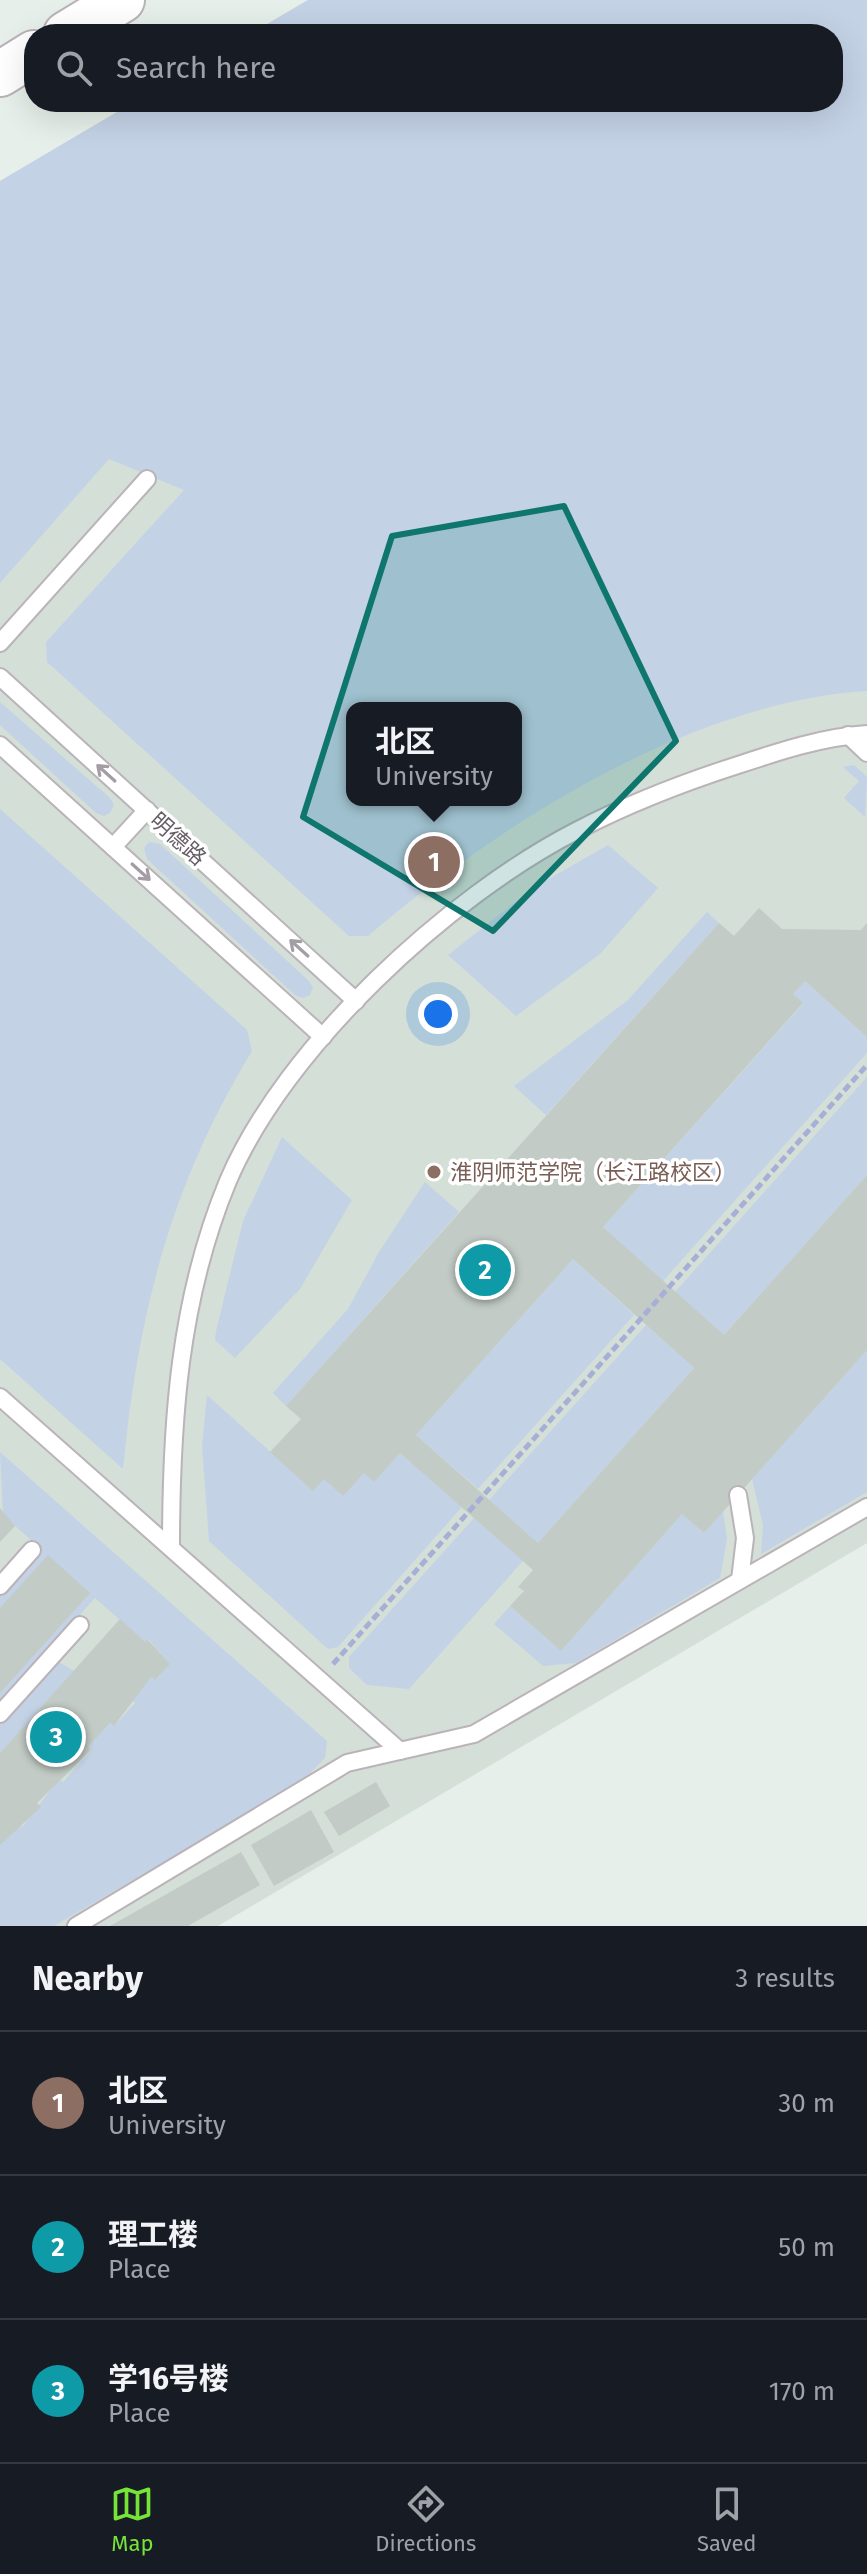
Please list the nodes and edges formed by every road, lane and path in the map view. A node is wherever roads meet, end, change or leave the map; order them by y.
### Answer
1 (122, 0) edge
2 (82, 24) edge
3 (24, 59) edge
4 (0, 74) edge
5 (147, 479) dead end
6 (0, 643) edge
7 (0, 677) edge
8 (867, 734) edge
9 (848, 735) junction
10 (0, 745) edge
11 (867, 753) edge
12 (147, 810) junction
13 (113, 847) junction
14 (356, 1001) junction
15 (323, 1037) junction
16 (867, 1065) edge
17 (0, 1397) edge
18 (738, 1495) dead end
19 (867, 1507) edge
20 (171, 1548) junction
21 (32, 1550) dead end
22 (740, 1580) junction
23 (0, 1586) edge
24 (80, 1625) dead end
25 (332, 1665) dead end
26 (0, 1714) edge
27 (400, 1751) junction
28 (76, 1926) edge

1 - 2 main road
3 - 4 main road
5 - 6 lane
12 -> 7 lane, 明德路
8 - 9 lane
9 - 11 lane
9 - 14 lane
10 - 13 lane
12 - 13 lane
14 -> 12 lane, 明德路
13 -> 15 lane
14 - 15 lane
15 - 20 lane
16 - 25 path
17 - 20 lane
18 - 22 lane
19 - 22 lane
20 - 27 lane
21 - 23 lane
22 - 27 lane
24 - 26 lane
27 - 28 lane

